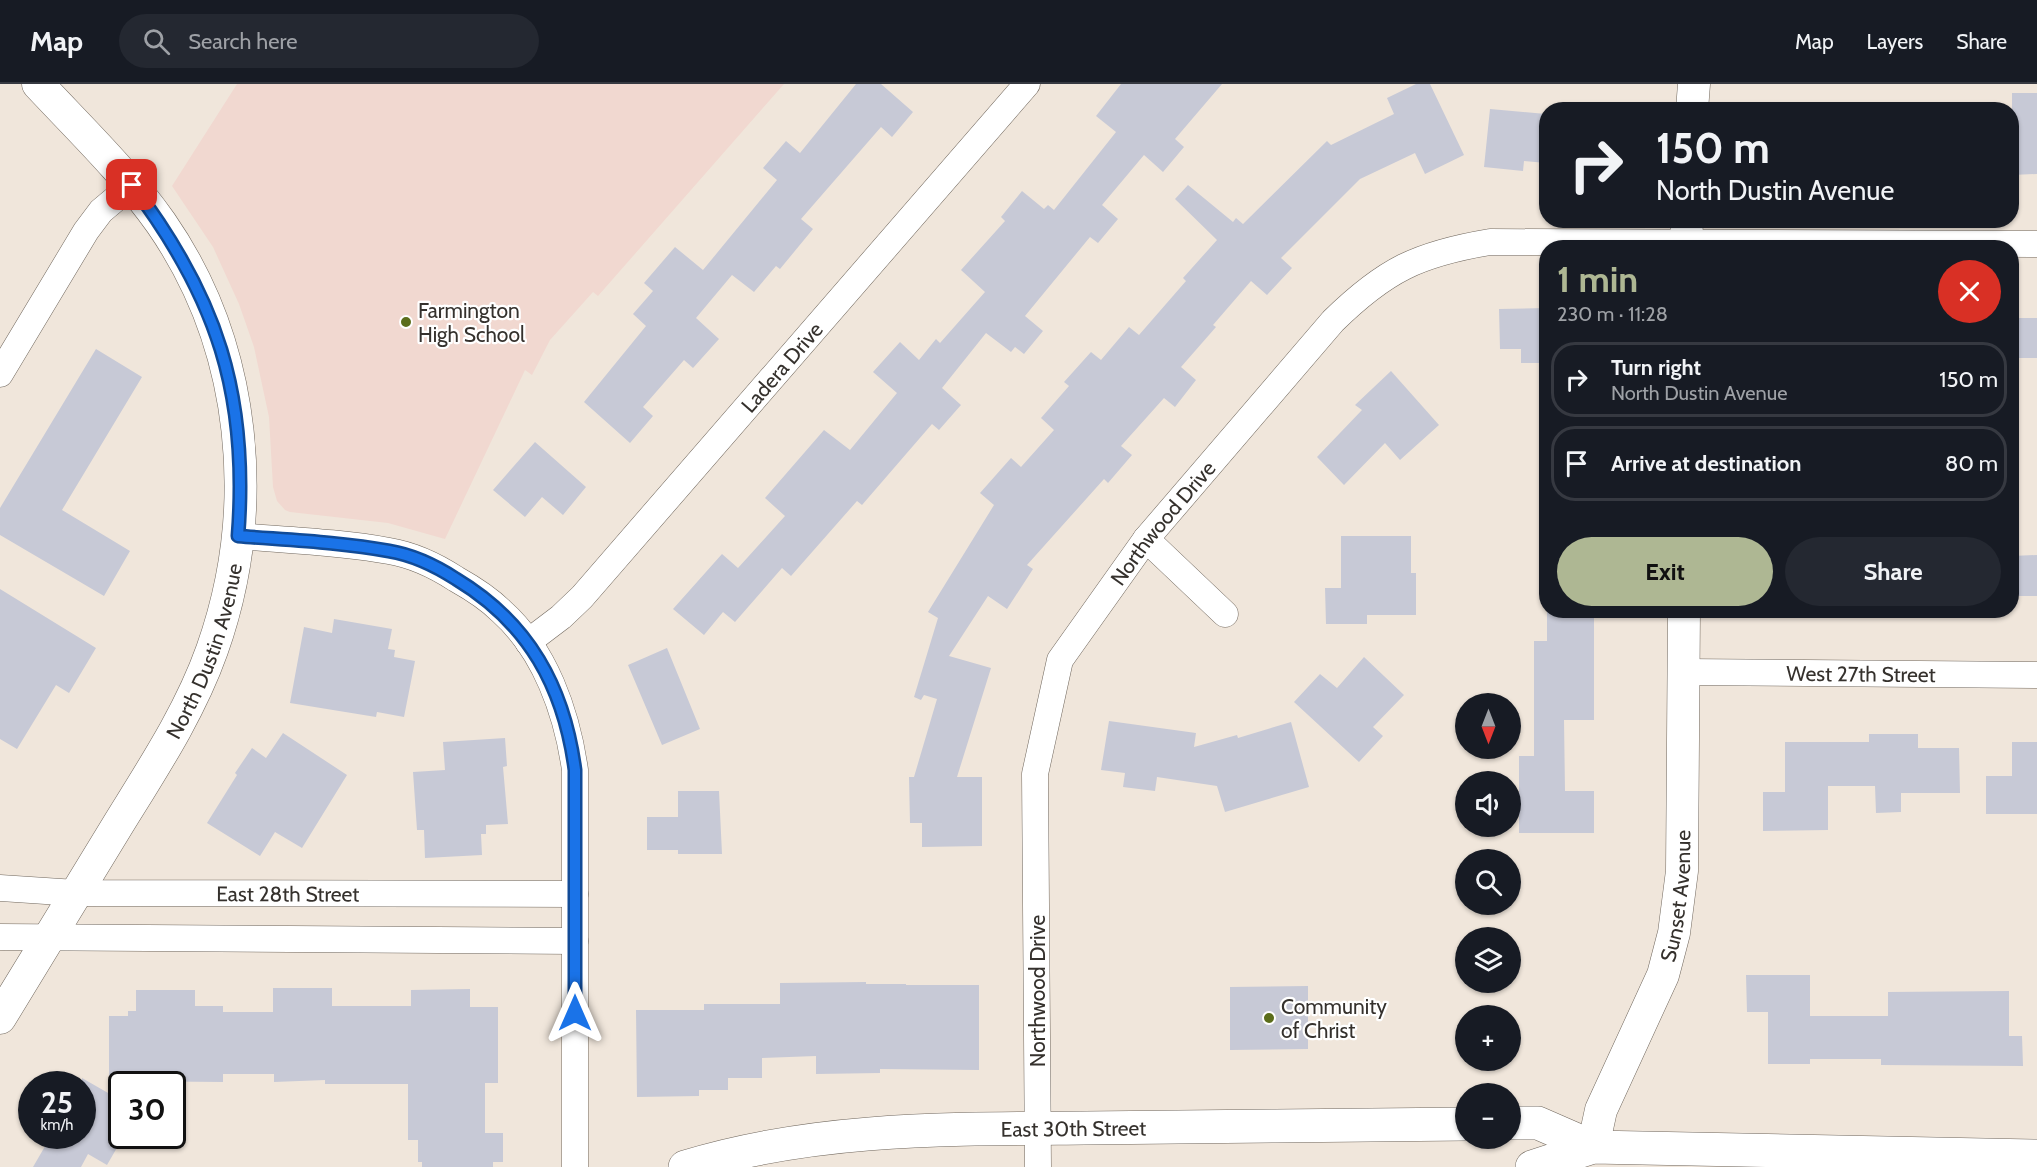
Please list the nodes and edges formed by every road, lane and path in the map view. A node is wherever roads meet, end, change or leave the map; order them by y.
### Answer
1 (38, 84) edge
2 (1028, 84) edge
3 (1694, 84) edge
4 (1693, 102) edge
5 (132, 185) junction
6 (1686, 237) edge
7 (1568, 240) edge
8 (1862, 240) edge
9 (1539, 241) edge
10 (2019, 243) edge
11 (2037, 243) edge
12 (0, 374) edge
13 (238, 536) junction
14 (1146, 539) junction
15 (1225, 614) dead end
16 (1684, 618) edge
17 (528, 642) junction
18 (1684, 672) junction
19 (2037, 675) edge
20 (0, 888) edge
21 (76, 893) junction
22 (575, 894) junction
23 (0, 937) edge
24 (49, 937) junction
25 (575, 941) junction
26 (0, 1018) edge
27 (1455, 1124) edge
28 (1521, 1124) edge
29 (1037, 1128) junction
30 (2037, 1156) edge
31 (1592, 1157) edge
32 (575, 1167) edge
33 (685, 1167) edge
34 (1038, 1167) edge
35 (1532, 1167) edge

1 - 5 street, North Dustin Avenue
2 - 17 street, Ladera Drive
3 - 4 street
5 - 12 street
5 - 13 street, North Dustin Avenue
6 - 7 street, Northwood Drive
6 - 8 street, Northwood Drive
9 - 14 street, Northwood Drive
10 - 11 street, Northwood Drive
13 - 17 street
13 - 21 street, North Dustin Avenue
14 - 15 street
14 - 29 street, Northwood Drive
16 - 18 street, Sunset Avenue
17 - 22 street
18 - 19 street, West 27th Street
18 - 31 street, Sunset Avenue
20 - 21 street, East 28th Street
21 - 22 street, East 28th Street
21 - 24 street, North Dustin Avenue
22 - 25 street
23 - 24 street
24 - 25 street
24 - 26 street, North Dustin Avenue
25 - 32 street
27 - 29 main road, East 30th Street
28 - 31 main road
29 - 33 main road, East 30th Street
29 - 34 street, Northwood Drive
30 - 31 main road
31 - 35 main road

